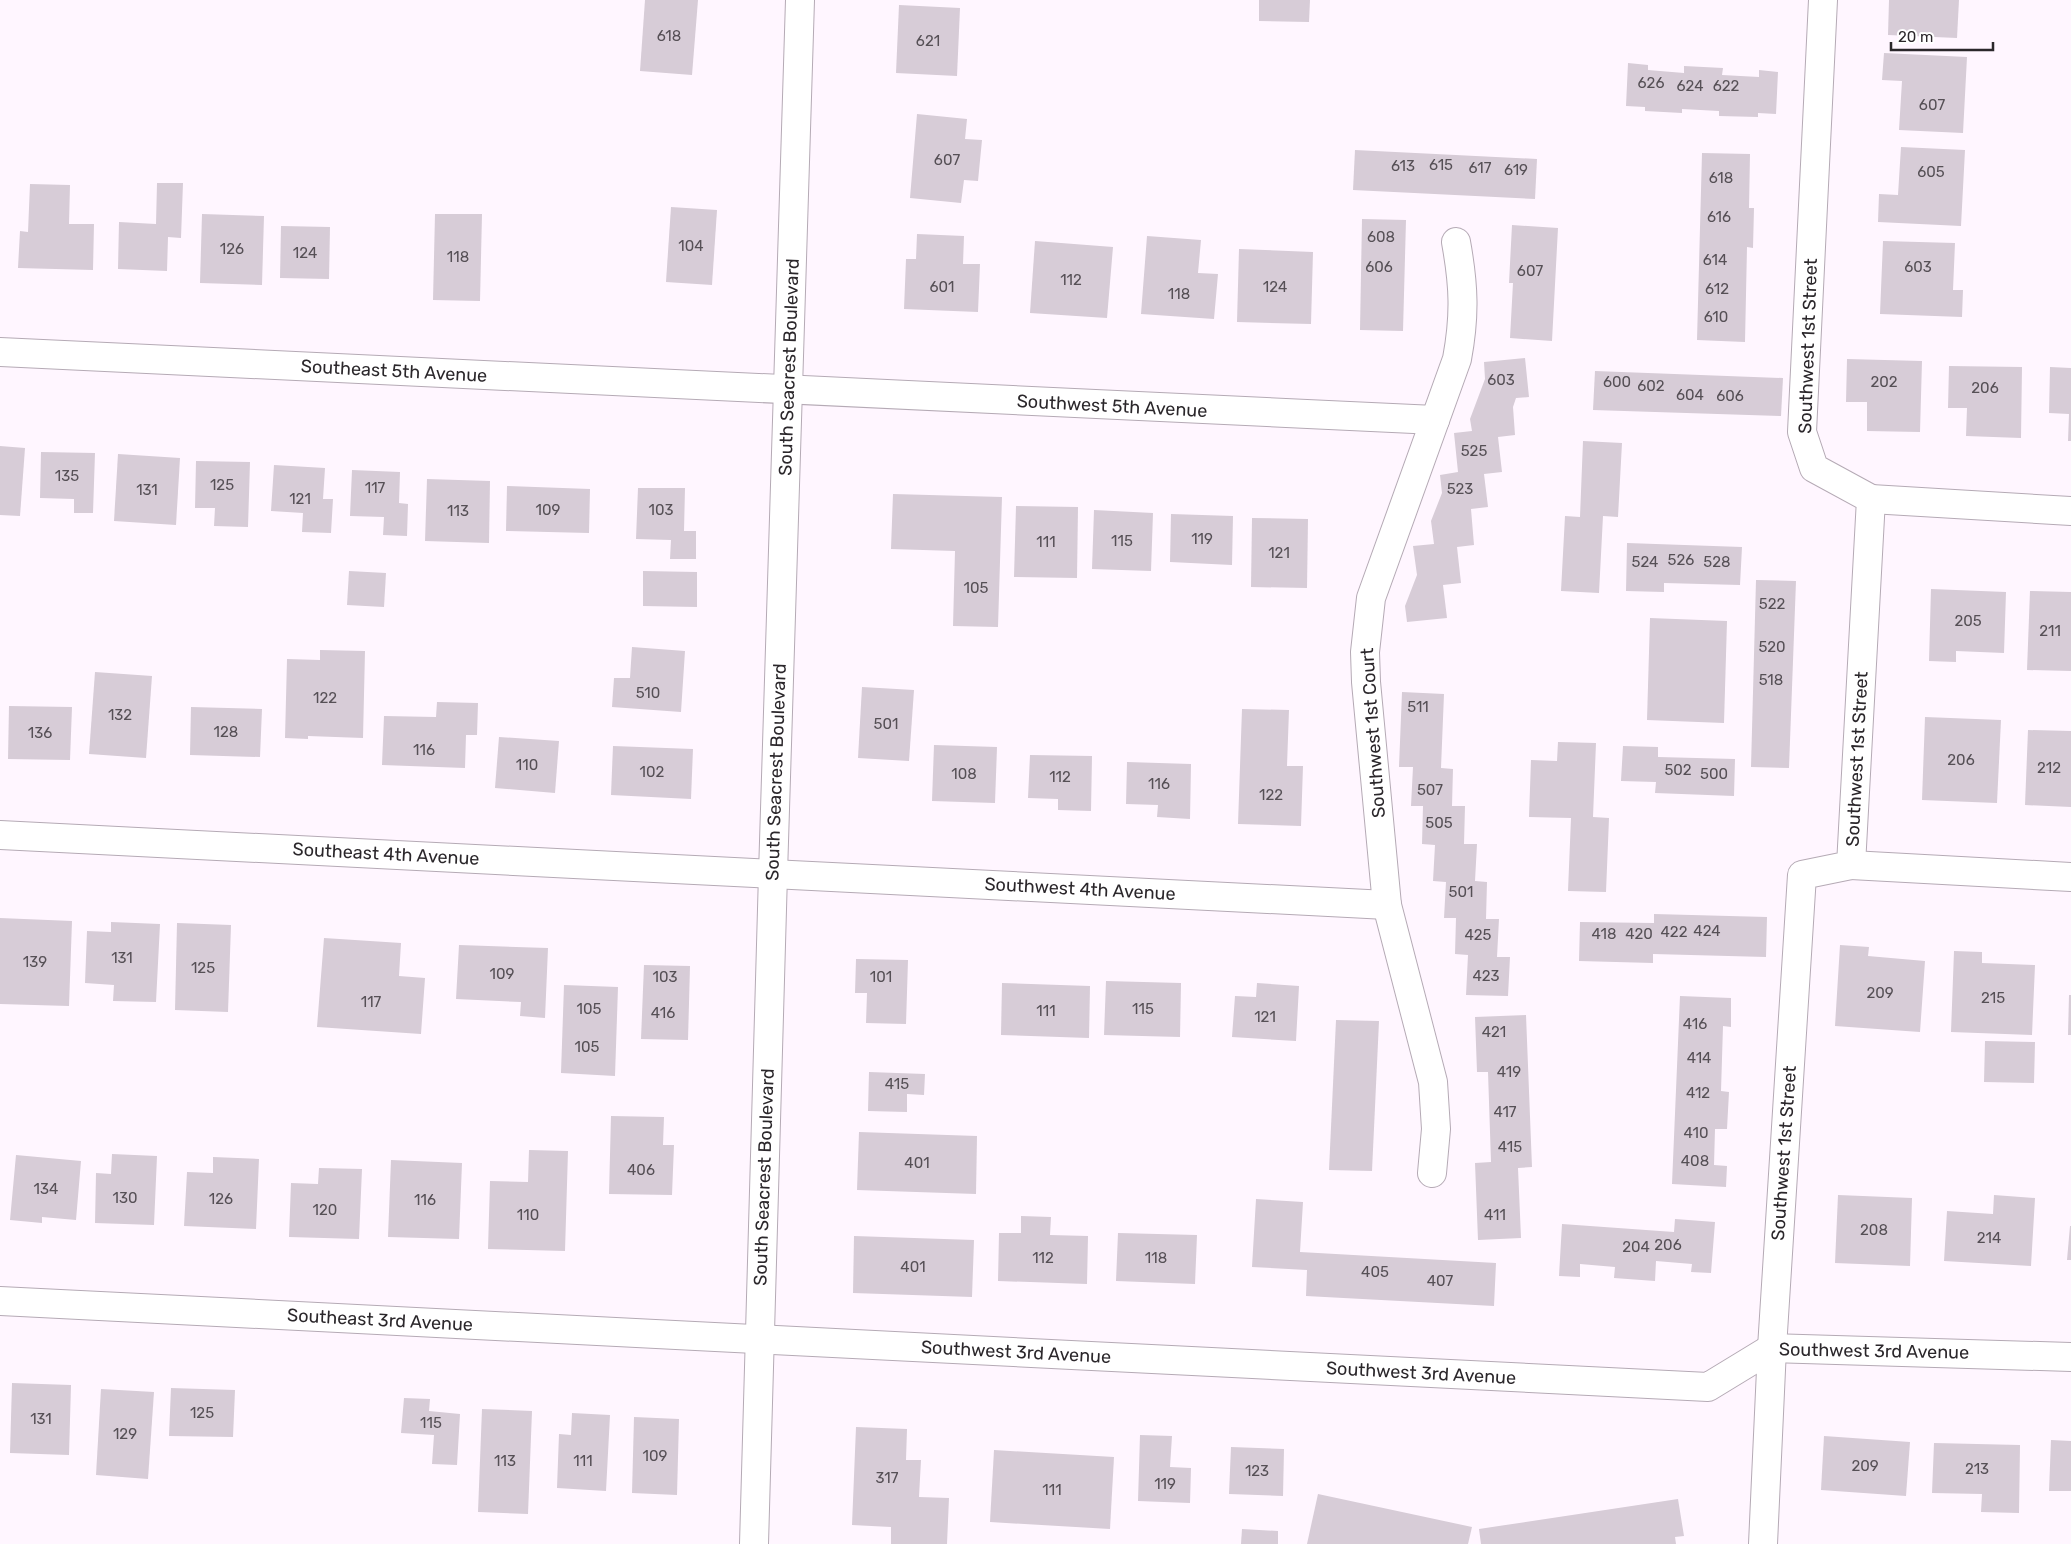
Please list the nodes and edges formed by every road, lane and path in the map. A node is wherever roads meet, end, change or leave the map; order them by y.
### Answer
1 (800, 0) edge
2 (1823, 0) edge
3 (1456, 242) dead end
4 (0, 352) edge
5 (788, 391) junction
6 (1435, 420) junction
7 (1871, 499) junction
8 (2071, 511) edge
9 (0, 835) edge
10 (1852, 864) junction
11 (772, 874) junction
12 (2071, 877) edge
13 (1387, 905) junction
14 (1432, 1173) dead end
15 (0, 1301) edge
16 (760, 1339) junction
17 (1772, 1348) junction
18 (2071, 1356) edge
19 (754, 1544) edge
20 (1763, 1544) edge

1 - 5 street, South Seacrest Boulevard
2 - 7 street, Southwest 1st Street
3 - 6 street, Southwest 1st Court
4 - 5 street, Southeast 5th Avenue
5 - 6 street, Southwest 5th Avenue
5 - 11 street, South Seacrest Boulevard
6 - 13 street, Southwest 1st Court
7 - 8 street
7 - 10 street, Southwest 1st Street
9 - 11 street, Southeast 4th Avenue
10 - 12 street
10 - 17 street, Southwest 1st Street
11 - 13 street, Southwest 4th Avenue
11 - 16 street, South Seacrest Boulevard
13 - 14 street, Southwest 1st Court
15 - 16 street, Southeast 3rd Avenue
16 - 17 street, Southwest 3rd Avenue
16 - 19 street, South Seacrest Boulevard
17 - 18 street, Southwest 3rd Avenue
17 - 20 street, Southwest 1st Street

